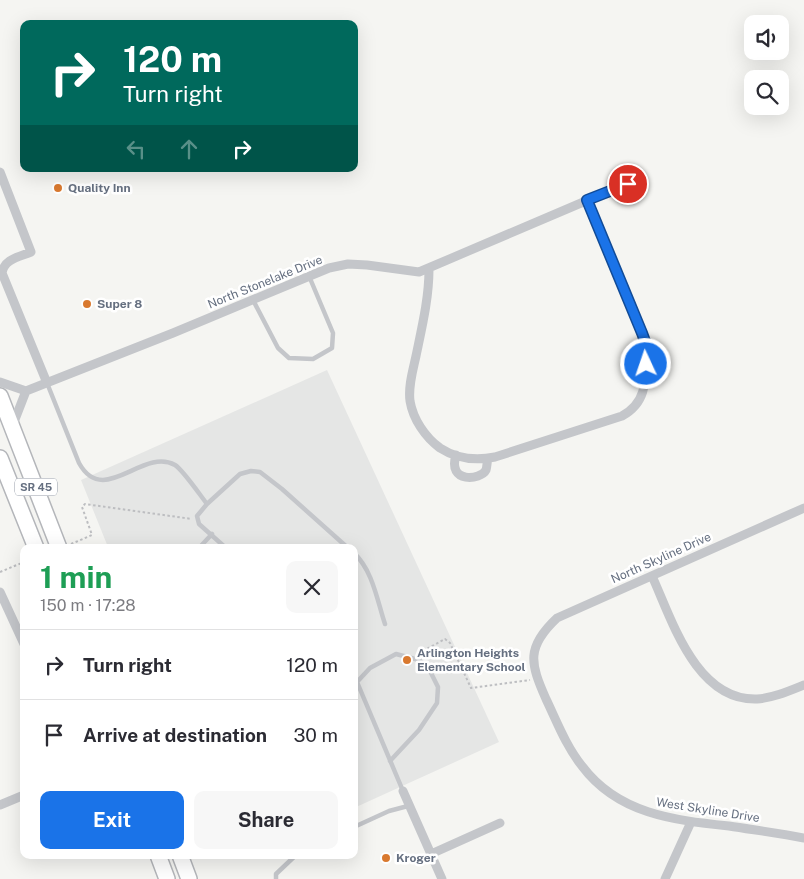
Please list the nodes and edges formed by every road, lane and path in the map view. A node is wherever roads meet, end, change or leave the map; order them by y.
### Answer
1 (0, 172) edge
2 (628, 184) dead end
3 (587, 200) junction
4 (429, 269) junction
5 (309, 276) junction
6 (253, 300) junction
7 (0, 382) edge
8 (47, 384) junction
9 (26, 391) junction
10 (0, 396) edge
11 (12, 427) junction
12 (456, 455) junction
13 (0, 458) edge
14 (488, 458) junction
15 (207, 504) junction
16 (804, 508) edge
17 (198, 520) junction
18 (212, 534) junction
19 (34, 544) edge
20 (63, 544) edge
21 (70, 544) edge
22 (203, 544) edge
23 (222, 544) edge
24 (344, 544) edge
25 (358, 556) edge
26 (20, 564) edge
27 (0, 572) edge
28 (652, 576) junction
29 (0, 592) edge
30 (385, 624) dead end
31 (20, 635) edge
32 (537, 641) joint
33 (423, 651) dead end
34 (358, 679) edge
35 (538, 679) junction
36 (804, 685) edge
37 (358, 689) edge
38 (390, 761) junction
39 (403, 791) joint
40 (20, 797) edge
41 (0, 805) edge
42 (408, 806) junction
43 (691, 822) junction
44 (500, 823) dead end
45 (358, 825) edge
46 (804, 838) edge
47 (431, 854) junction
48 (160, 859) edge
49 (182, 859) edge
50 (292, 859) edge
51 (167, 879) edge
52 (189, 879) edge
53 (276, 879) edge
54 (442, 879) edge
55 (665, 879) edge

1 - 8 street
2 - 3 street, North Stonelake Drive
3 - 4 street, North Stonelake Drive
3 - 14 street
4 - 5 street, North Stonelake Drive
4 - 12 street
5 - 6 street, North Stonelake Drive
5 - 6 lane
6 - 8 street, North Stonelake Drive
7 - 9 street
8 - 9 street, North Stonelake Drive
8 - 15 lane
9 - 11 street
10 - 11 highway, SR 45
11 - 20 highway, SR 45
12 - 14 street
12 - 14 street
13 - 19 highway, SR 45
15 - 17 lane
15 - 24 lane
16 - 28 street, North Skyline Drive
17 - 18 lane
17 - 21 path
18 - 22 lane
18 - 23 lane
25 - 30 lane
26 - 27 path
28 - 32 street, North Skyline Drive
28 - 36 street
29 - 31 street
32 - 35 street, West Skyline Drive
33 - 35 path
34 - 38 lane
35 - 43 street, West Skyline Drive
37 - 38 lane
38 - 39 lane
39 - 42 street
40 - 41 street
42 - 45 lane
42 - 47 street
43 - 46 street, West Skyline Drive
43 - 55 street
44 - 47 street
47 - 54 street
48 - 51 highway
49 - 52 highway
50 - 53 lane

